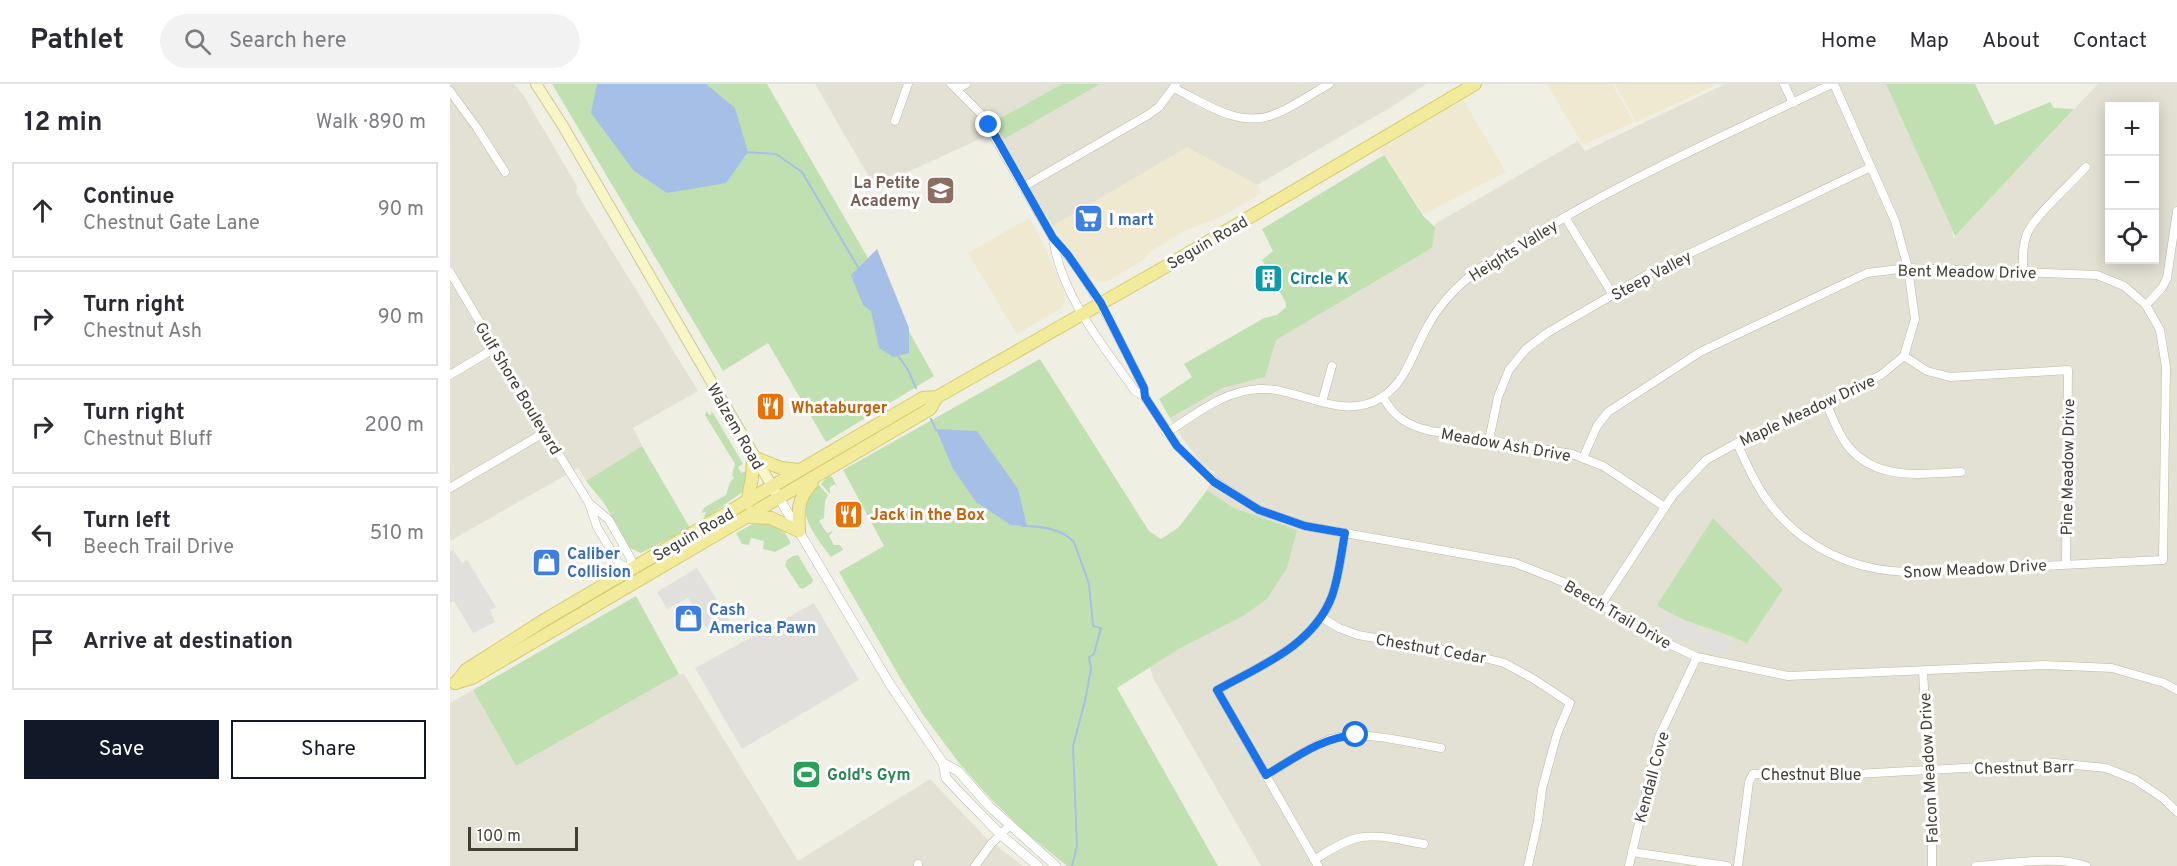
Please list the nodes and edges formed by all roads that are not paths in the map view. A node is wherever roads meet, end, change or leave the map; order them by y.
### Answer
1 (536, 84) edge
2 (908, 84) edge
3 (966, 84) edge
4 (1329, 84) edge
5 (1475, 84) edge
6 (1784, 84) edge
7 (1833, 84) edge
8 (954, 86) edge
9 (1175, 86) edge
10 (450, 91) edge
11 (1793, 103) junction
12 (895, 121) dead end
13 (1871, 167) junction
14 (2086, 167) dead end
15 (505, 172) dead end
16 (1023, 187) junction
17 (2177, 211) edge
18 (1565, 217) junction
19 (1053, 238) junction
20 (1908, 268) junction
21 (2023, 271) junction
22 (450, 272) edge
23 (1613, 295) junction
24 (1101, 303) junction
25 (2146, 305) junction
26 (1082, 314) junction
27 (495, 348) junction
28 (1904, 356) junction
29 (1332, 366) dead end
30 (450, 375) edge
31 (937, 397) junction
32 (1145, 397) junction
33 (1383, 397) junction
34 (1825, 401) junction
35 (1322, 402) junction
36 (545, 432) junction
37 (1166, 433) junction
38 (1489, 440) junction
39 (1737, 443) junction
40 (753, 457) junction
41 (1584, 458) junction
42 (799, 470) junction
43 (1961, 472) dead end
44 (818, 474) junction
45 (450, 488) edge
46 (776, 493) junction
47 (747, 502) junction
48 (589, 503) junction
49 (1665, 507) junction
50 (749, 517) junction
51 (799, 531) junction
52 (1345, 533) junction
53 (2163, 560) joint
54 (665, 564) junction
55 (2066, 564) junction
56 (630, 569) junction
57 (611, 596) junction
58 (1601, 605) junction
59 (1321, 617) junction
60 (1697, 657) junction
61 (1923, 671) junction
62 (453, 685) edge
63 (2177, 690) edge
64 (1441, 748) dead end
65 (943, 763) junction
66 (1928, 770) junction
67 (1266, 775) junction
68 (2177, 812) edge
69 (1009, 825) junction
70 (1001, 835) junction
71 (1424, 844) dead end
72 (1632, 852) junction
73 (1316, 863) edge
74 (975, 866) edge
75 (1038, 866) edge
76 (1056, 866) edge
77 (1528, 866) edge
78 (1629, 866) edge
79 (1727, 866) edge
80 (1737, 866) edge
81 (1932, 866) edge
82 (1976, 866) edge
83 (2086, 866) edge

1 - 40 main road, Walzem Road
2 - 12 street
3 - 8 street
4 - 9 street
5 - 24 main road, Seguin Road
6 - 11 street
7 - 11 street, Heights Valley
7 - 13 street
8 - 16 street, Beech Trail Drive
9 - 16 street
10 - 15 street
11 - 18 street, Heights Valley
13 - 20 street
13 - 23 street, Steep Valley
14 - 21 street
16 - 19 street, Beech Trail Drive
17 - 25 street
18 - 23 street
18 - 33 street, Heights Valley
19 - 24 street, Beech Trail Drive
19 - 26 street, Beech Trail Drive
20 - 21 street, Bent Meadow Drive
20 - 28 street
20 - 41 street, Bent Meadow Drive
21 - 25 street, Bent Meadow Drive
22 - 27 street, Gulf Shore Boulevard
23 - 38 street, Steep Valley
24 - 26 main road, Seguin Road
24 - 32 street, Beech Trail Drive
25 - 53 street, Bent Meadow Drive
26 - 31 main road, Seguin Road
26 - 32 street, Beech Trail Drive
27 - 30 street
27 - 36 street, Gulf Shore Boulevard
28 - 34 street, Maple Meadow Drive
28 - 55 street, Pine Meadow Drive
29 - 35 street
31 - 42 main road, Seguin Road
31 - 44 main road, Seguin Road
32 - 37 street, Beech Trail Drive
33 - 35 street
33 - 38 street, Meadow Ash Drive
34 - 39 street, Maple Meadow Drive
34 - 43 street
35 - 37 street
36 - 45 street
36 - 48 street, Gulf Shore Boulevard
37 - 52 street, Beech Trail Drive
38 - 41 street, Meadow Ash Drive
39 - 49 street, Maple Meadow Drive
39 - 55 street, Snow Meadow Drive
40 - 42 main road
40 - 46 main road, Walzem Road
40 - 47 main road
41 - 49 street, Meadow Ash Drive
42 - 46 main road, Seguin Road
44 - 46 main road, Seguin Road
44 - 51 main road
46 - 47 main road, Seguin Road
46 - 50 main road, Seguin Road
46 - 51 street, Walzem Road
47 - 56 main road, Seguin Road
48 - 56 street, Gulf Shore Boulevard
48 - 56 street, Gulf Shore Boulevard
49 - 58 street, Maple Meadow Drive
50 - 51 main road
50 - 54 main road, Seguin Road
51 - 65 street, Walzem Road
52 - 58 street, Beech Trail Drive
52 - 59 street
53 - 55 street, Snow Meadow Drive
54 - 56 main road
54 - 57 main road, Seguin Road
56 - 57 main road
56 - 62 main road, Seguin Road
57 - 62 main road, Seguin Road
58 - 60 street, Beech Trail Drive
59 - 67 street
59 - 77 street, Chestnut Cedar
60 - 61 street, Beech Trail Drive
60 - 72 street, Kendall Cove
61 - 63 street, Beech Trail Drive
61 - 66 street, Falcon Meadow Drive
64 - 67 street
65 - 69 street, Walzem Road
65 - 70 street, Walzem Road
66 - 68 street, Chestnut Barr
66 - 80 street, Chestnut Blue
66 - 81 street, Falcon Meadow Drive
67 - 73 street
69 - 70 street
69 - 76 street, Walzem Road
70 - 74 street
70 - 75 street, Walzem Road
71 - 73 street
72 - 78 street, Kendall Cove
72 - 79 street
82 - 83 street

